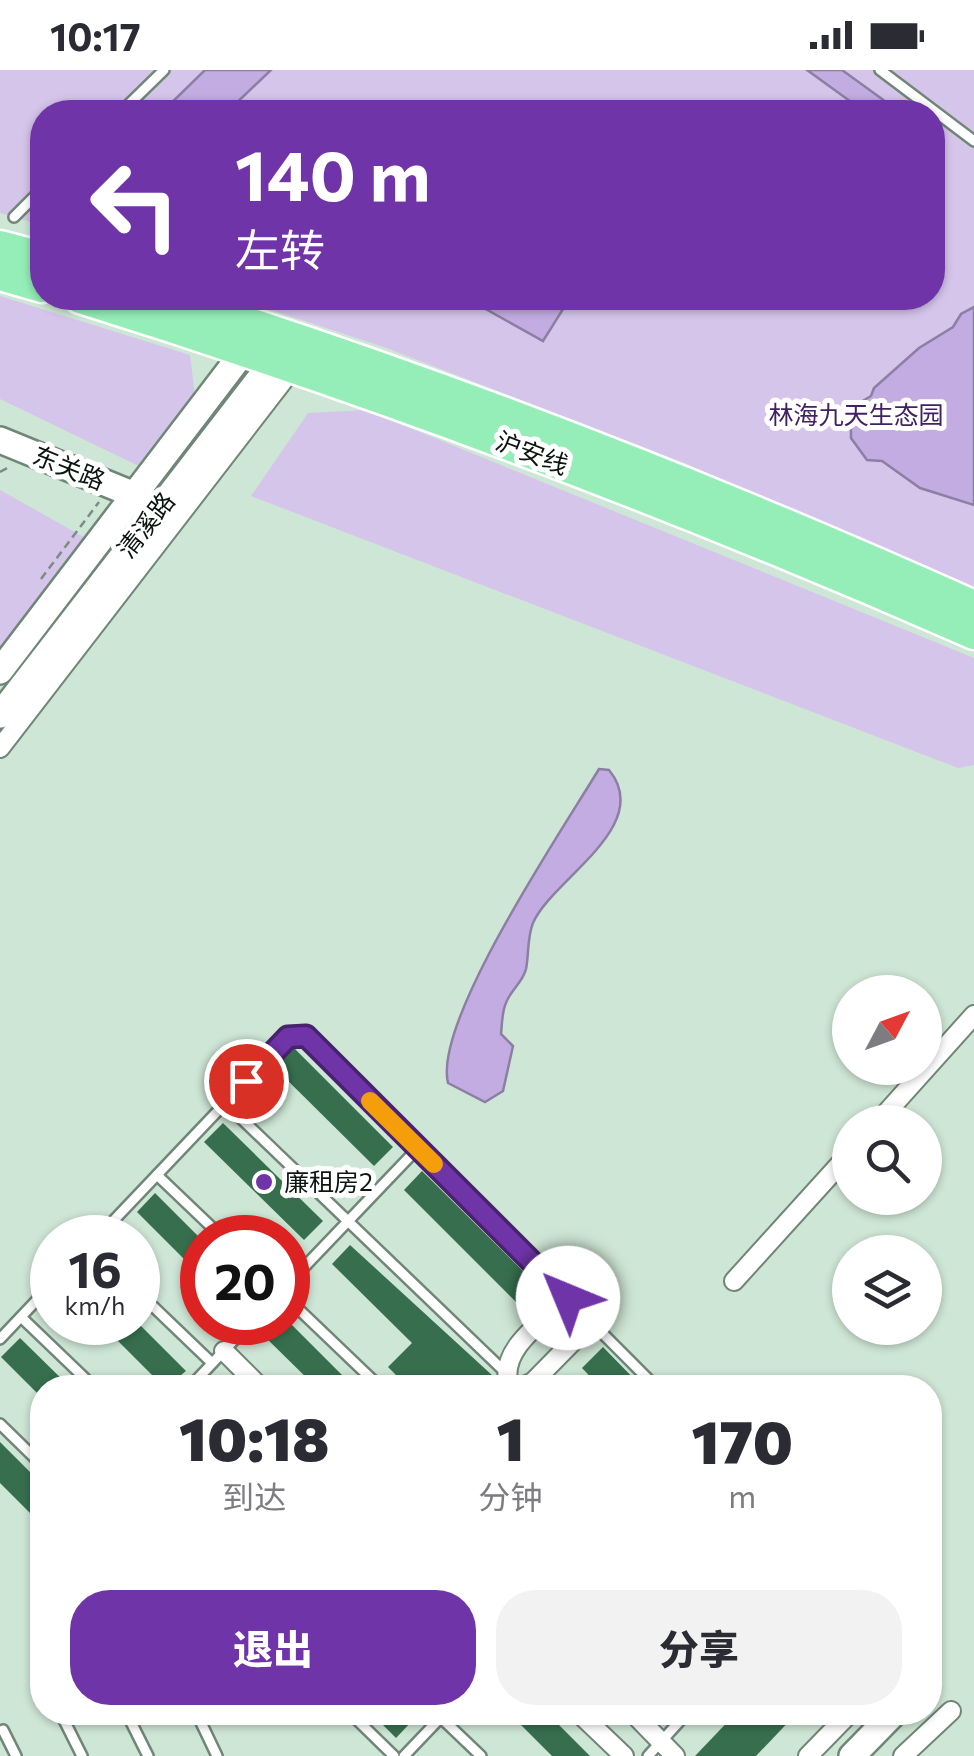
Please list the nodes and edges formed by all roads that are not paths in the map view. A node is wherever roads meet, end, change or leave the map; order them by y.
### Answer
1 (164, 70) edge
2 (880, 70) edge
3 (133, 100) edge
4 (920, 100) edge
5 (945, 119) edge
6 (974, 141) edge
7 (30, 201) edge
8 (14, 217) dead end
9 (0, 246) edge
10 (30, 255) edge
11 (0, 275) edge
12 (30, 284) edge
13 (124, 310) edge
14 (195, 310) edge
15 (272, 350) junction
16 (0, 440) edge
17 (137, 496) junction
18 (974, 606) edge
19 (974, 634) edge
20 (0, 672) edge
21 (0, 715) edge
22 (0, 748) edge
23 (974, 1015) edge
24 (226, 1103) junction
25 (893, 1105) edge
26 (418, 1148) junction
27 (157, 1174) junction
28 (832, 1174) edge
29 (119, 1215) edge
30 (199, 1215) edge
31 (348, 1220) junction
32 (310, 1261) edge
33 (734, 1281) dead end
34 (568, 1298) junction
35 (30, 1308) edge
36 (160, 1310) edge
37 (22, 1317) junction
38 (310, 1320) edge
39 (592, 1322) junction
40 (0, 1339) edge
41 (229, 1345) edge
42 (218, 1357) junction
43 (82, 1375) edge
44 (201, 1375) edge
45 (243, 1375) edge
46 (367, 1375) edge
47 (504, 1375) edge
48 (511, 1375) edge
49 (540, 1375) edge
50 (645, 1375) edge
51 (0, 1424) edge
52 (30, 1454) edge
53 (951, 1711) dead end
54 (942, 1719) edge
55 (66, 1725) edge
56 (132, 1725) edge
57 (202, 1725) edge
58 (362, 1725) edge
59 (431, 1725) edge
60 (451, 1725) edge
61 (592, 1725) edge
62 (645, 1725) edge
63 (676, 1725) edge
64 (838, 1725) edge
65 (883, 1725) edge
66 (936, 1725) edge
67 (2, 1730) dead end
68 (661, 1741) junction
69 (16, 1756) edge
70 (82, 1756) edge
71 (148, 1756) edge
72 (217, 1756) edge
73 (394, 1756) edge
74 (404, 1756) edge
75 (481, 1756) edge
76 (624, 1756) edge
77 (648, 1756) edge
78 (675, 1756) edge
79 (808, 1756) edge
80 (852, 1756) edge
81 (903, 1756) edge

1 - 3 lane
2 - 4 lane
5 - 6 lane
7 - 8 lane
9 - 10 highway
11 - 12 highway
13 - 15 highway, 沪安线
14 - 15 highway, 沪安线
15 - 17 main road, 清溪路
15 - 18 highway, 沪安线
15 - 19 highway, 沪安线
15 - 21 main road, 清溪路
15 - 22 street
16 - 17 main road, 东关路
17 - 20 main road, 清溪路
23 - 25 street
24 - 26 lane
24 - 27 lane
24 - 31 lane
26 - 31 lane
26 - 34 lane
27 - 29 lane
27 - 30 lane
28 - 33 street
31 - 32 lane
31 - 47 lane
34 - 39 lane
34 - 48 street
35 - 37 lane
36 - 42 lane
37 - 40 lane
37 - 43 lane
38 - 46 lane
39 - 49 street
39 - 50 lane
41 - 42 lane
42 - 44 lane
42 - 45 street
51 - 52 lane
53 - 54 street
55 - 70 lane
56 - 71 lane
57 - 72 lane
58 - 73 lane
59 - 74 lane
60 - 75 lane
61 - 76 street
62 - 68 street
63 - 68 lane
64 - 79 street
65 - 80 main road
66 - 81 street
67 - 69 lane
68 - 77 lane
68 - 78 street

